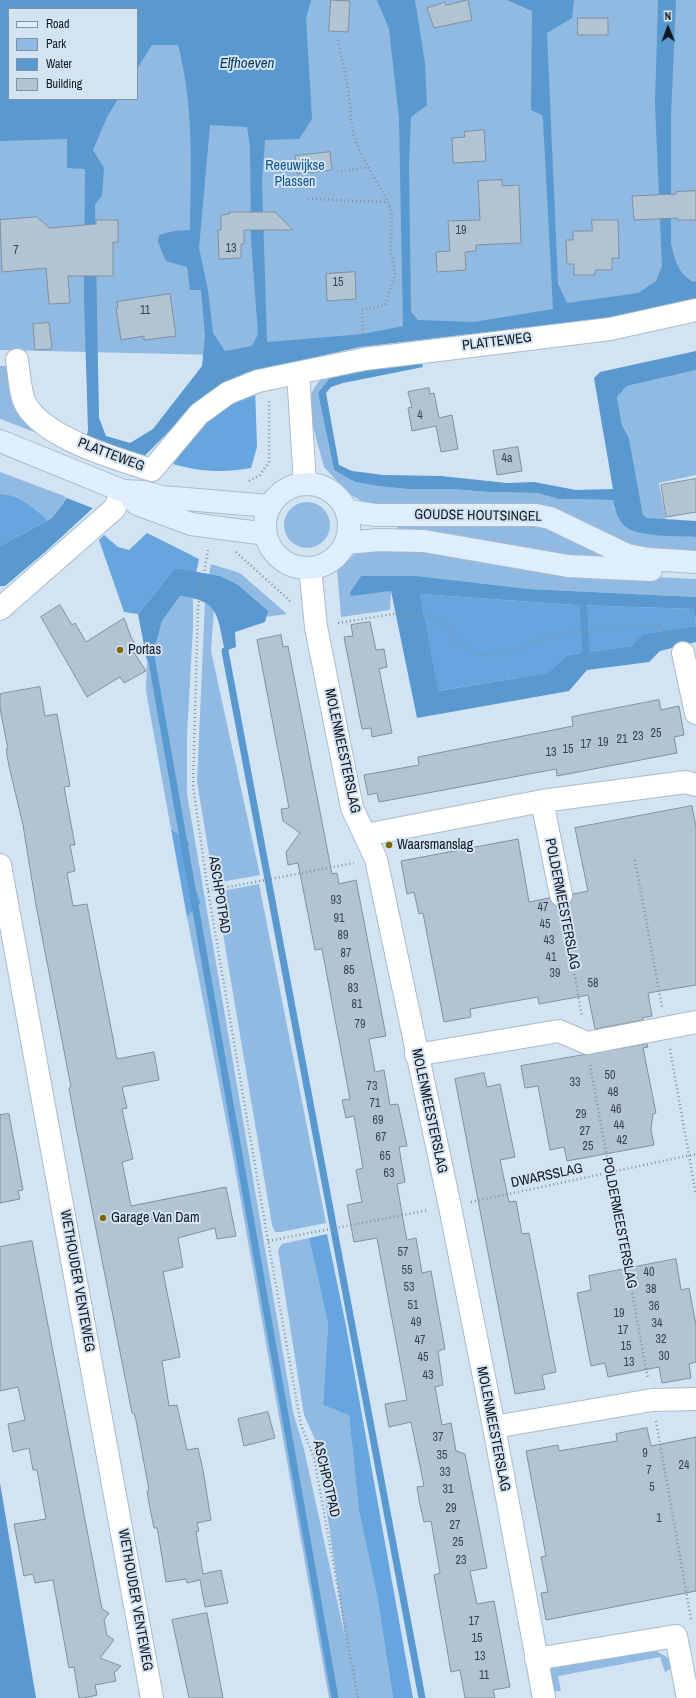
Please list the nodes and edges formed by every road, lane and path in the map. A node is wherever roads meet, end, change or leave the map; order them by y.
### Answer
1 (338, 40) dead end
2 (368, 167) junction
3 (337, 172) dead end
4 (308, 199) dead end
5 (388, 202) junction
6 (696, 310) edge
7 (363, 334) dead end
8 (16, 360) dead end
9 (298, 373) junction
10 (269, 378) junction
11 (0, 441) edge
12 (269, 462) dead end
13 (305, 484) junction
14 (119, 489) junction
15 (270, 506) junction
16 (348, 511) junction
17 (266, 534) junction
18 (346, 543) junction
19 (208, 550) dead end
20 (234, 551) dead end
21 (696, 562) edge
22 (310, 568) junction
23 (696, 570) edge
24 (288, 599) dead end
25 (0, 609) edge
26 (316, 627) junction
27 (663, 628) dead end
28 (683, 653) dead end
29 (696, 713) edge
30 (696, 784) edge
31 (542, 801) junction
32 (365, 835) junction
33 (376, 860) junction
34 (0, 865) edge
35 (208, 891) junction
36 (561, 895) joint
37 (696, 1022) edge
38 (587, 1043) junction
39 (416, 1055) junction
40 (696, 1154) edge
41 (609, 1173) junction
42 (450, 1206) junction
43 (268, 1241) junction
44 (696, 1398) edge
45 (652, 1400) junction
46 (494, 1427) junction
47 (692, 1622) dead end
48 (536, 1659) junction
49 (689, 1685) edge
50 (152, 1698) edge
51 (358, 1698) edge
52 (544, 1698) edge

1 - 2 path
2 - 3 path
2 - 5 path
4 - 5 path
5 - 7 path
6 - 9 street, PLATTEWEG
8 - 10 street, PLATTEWEG
9 - 10 street, PLATTEWEG
9 - 13 street
10 - 12 path
11 - 14 main road
13 - 15 main road
13 - 16 main road
14 - 15 main road
14 - 17 main road
14 - 25 street
15 - 17 main road
16 - 18 main road
16 - 21 main road, GOUDSE HOUTSINGEL
17 - 22 main road
18 - 22 main road
18 - 23 main road, GOUDSE HOUTSINGEL
19 - 35 path, ASCHPOTPAD
20 - 24 path
22 - 26 street, MOLENMEESTERSLAG
26 - 27 path
26 - 32 street, MOLENMEESTERSLAG
28 - 29 street
30 - 31 street
31 - 32 street
31 - 36 street, POLDERMEESTERSLAG
32 - 33 street, MOLENMEESTERSLAG
33 - 35 path
33 - 39 street, MOLENMEESTERSLAG
34 - 50 street, WETHOUDER VENTEWEG
35 - 43 path, ASCHPOTPAD
36 - 38 path, POLDERMEESTERSLAG
37 - 38 street
38 - 39 street
38 - 41 path, POLDERMEESTERSLAG
39 - 42 street, MOLENMEESTERSLAG
40 - 41 path, DWARSSLAG
41 - 42 path, DWARSSLAG
41 - 45 path, POLDERMEESTERSLAG
42 - 43 path
42 - 46 street, MOLENMEESTERSLAG
43 - 51 path, ASCHPOTPAD
44 - 45 street
45 - 46 street
45 - 47 path, POLDERMEESTERSLAG
46 - 48 street, MOLENMEESTERSLAG
48 - 49 street
48 - 52 street, MOLENMEESTERSLAG

